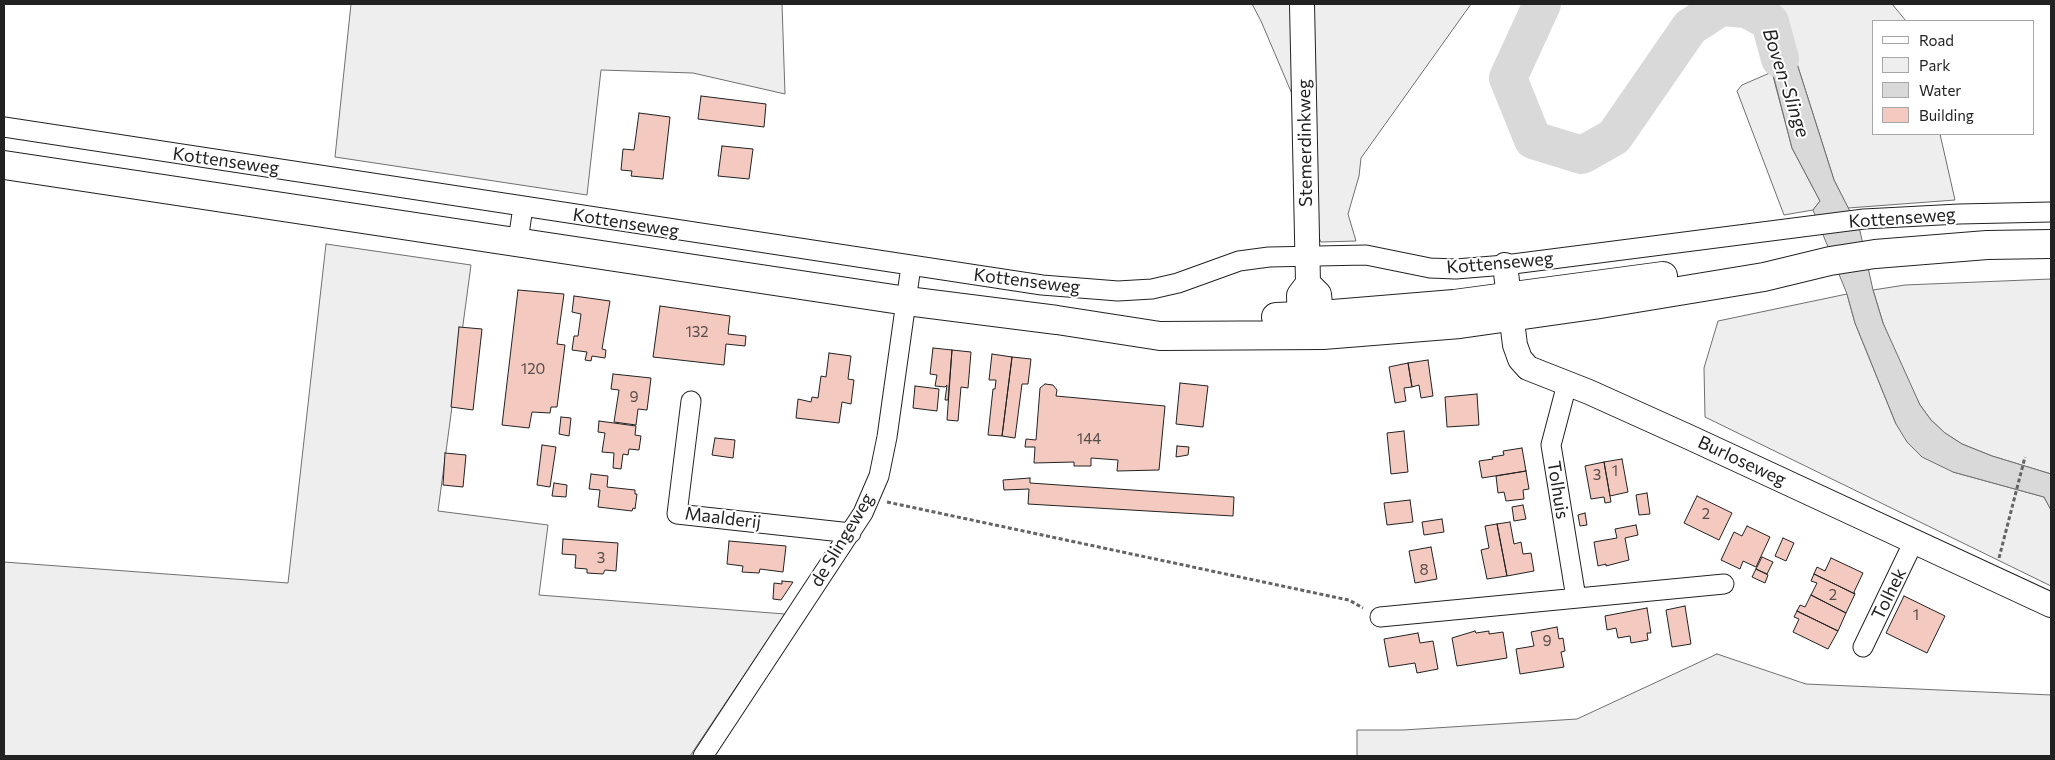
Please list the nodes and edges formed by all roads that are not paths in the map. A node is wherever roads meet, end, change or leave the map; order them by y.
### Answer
1 (1302, 4) edge
2 (4, 127) edge
3 (4, 165) edge
4 (523, 207) junction
5 (2051, 212) edge
6 (518, 241) junction
7 (2051, 244) edge
8 (1308, 256) junction
9 (1505, 265) junction
10 (911, 266) junction
11 (906, 301) junction
12 (1510, 307) junction
13 (1311, 325) junction
14 (1567, 384) junction
15 (691, 401) dead end
16 (851, 533) junction
17 (1914, 541) junction
18 (1724, 584) dead end
19 (1576, 598) junction
20 (2051, 605) edge
21 (1380, 617) road end
22 (1863, 647) dead end
23 (703, 756) edge

1 - 8 street, Stemerdinkweg
2 - 4 street, Kottenseweg
3 - 6 main road, Kottenseweg
4 - 6 street
4 - 10 street, Kottenseweg
5 - 9 street, Kottenseweg
6 - 11 main road, Kottenseweg
7 - 12 main road, Kottenseweg
8 - 9 street, Kottenseweg
8 - 10 street, Kottenseweg
8 - 13 street, Stemerdinkweg
9 - 12 street, Burloseweg
10 - 11 street, de Slingeweg
11 - 13 main road, Kottenseweg
11 - 16 street, de Slingeweg
12 - 13 main road, Kottenseweg
12 - 14 street, Burloseweg
14 - 17 street, Burloseweg
14 - 19 street, Tolhuis
15 - 16 street, Maalderij
16 - 23 street, de Slingeweg
17 - 20 street, Burloseweg
17 - 22 street, Tolhek
18 - 19 street
19 - 21 street

